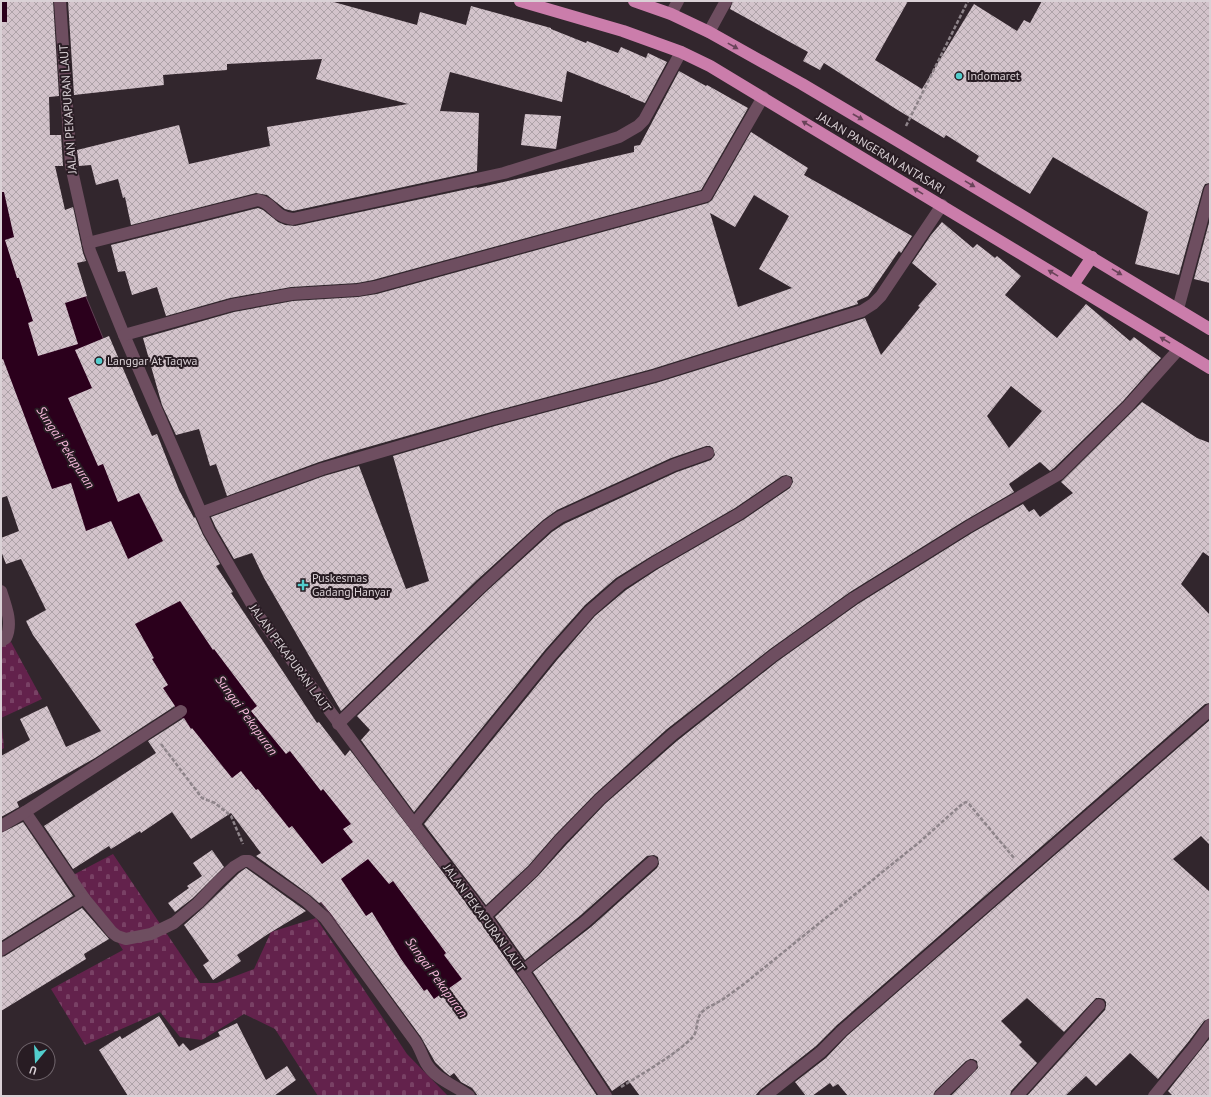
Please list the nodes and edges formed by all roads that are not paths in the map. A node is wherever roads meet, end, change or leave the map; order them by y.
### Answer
1 (60, 1) edge
2 (520, 1) edge
3 (634, 1) edge
4 (678, 1) edge
5 (726, 1) edge
6 (671, 14) junction
7 (709, 32) junction
8 (681, 52) junction
9 (763, 97) junction
10 (1210, 190) edge
11 (942, 206) junction
12 (88, 243) junction
13 (1092, 257) junction
14 (1073, 285) junction
15 (1178, 310) junction
16 (1210, 328) edge
17 (124, 335) junction
18 (1179, 349) junction
19 (1210, 368) edge
20 (708, 453) dead end
21 (786, 482) dead end
22 (201, 513) junction
23 (1, 591) edge
24 (1, 641) edge
25 (1210, 710) edge
26 (181, 711) dead end
27 (338, 724) junction
28 (25, 812) junction
29 (414, 824) junction
30 (1, 826) edge
31 (652, 862) dead end
32 (84, 898) junction
33 (485, 916) junction
34 (1, 950) edge
35 (523, 971) junction
36 (1099, 1005) dead end
37 (1210, 1025) edge
38 (971, 1066) dead end
39 (469, 1096) edge
40 (606, 1096) edge
41 (765, 1096) edge
42 (940, 1096) edge
43 (1017, 1096) edge
44 (1154, 1096) edge

1 - 12 street, JALAN PEKAPURAN LAUT
2 - 8 highway, JALAN PANGERAN ANTASARI
3 - 6 highway, JALAN PANGERAN ANTASARI
4 - 6 street
5 - 7 street
6 - 7 highway, JALAN PANGERAN ANTASARI
7 -> 13 highway, JALAN PANGERAN ANTASARI
8 - 9 highway, JALAN PANGERAN ANTASARI
8 - 12 street
11 -> 9 highway, JALAN PANGERAN ANTASARI
9 - 17 street
10 - 15 street
14 -> 11 highway, JALAN PANGERAN ANTASARI
11 - 22 street
12 - 17 street, JALAN PEKAPURAN LAUT
13 - 14 highway
13 -> 15 highway, JALAN PANGERAN ANTASARI
18 -> 14 highway, JALAN PANGERAN ANTASARI
15 - 16 highway, JALAN PANGERAN ANTASARI
17 - 22 street, JALAN PEKAPURAN LAUT
18 - 19 highway, JALAN PANGERAN ANTASARI
18 - 33 street
20 - 27 street
21 - 29 street
22 - 27 street, JALAN PEKAPURAN LAUT
23 - 24 street
25 - 41 street
26 - 28 street
27 - 29 street, JALAN PEKAPURAN LAUT
28 - 30 street
28 - 32 street
29 - 33 street, JALAN PEKAPURAN LAUT
31 - 35 street
32 - 34 street
32 - 39 street
33 - 35 street, JALAN PEKAPURAN LAUT
35 - 40 street, JALAN PEKAPURAN LAUT
36 - 43 street
37 - 44 street
38 - 42 street

